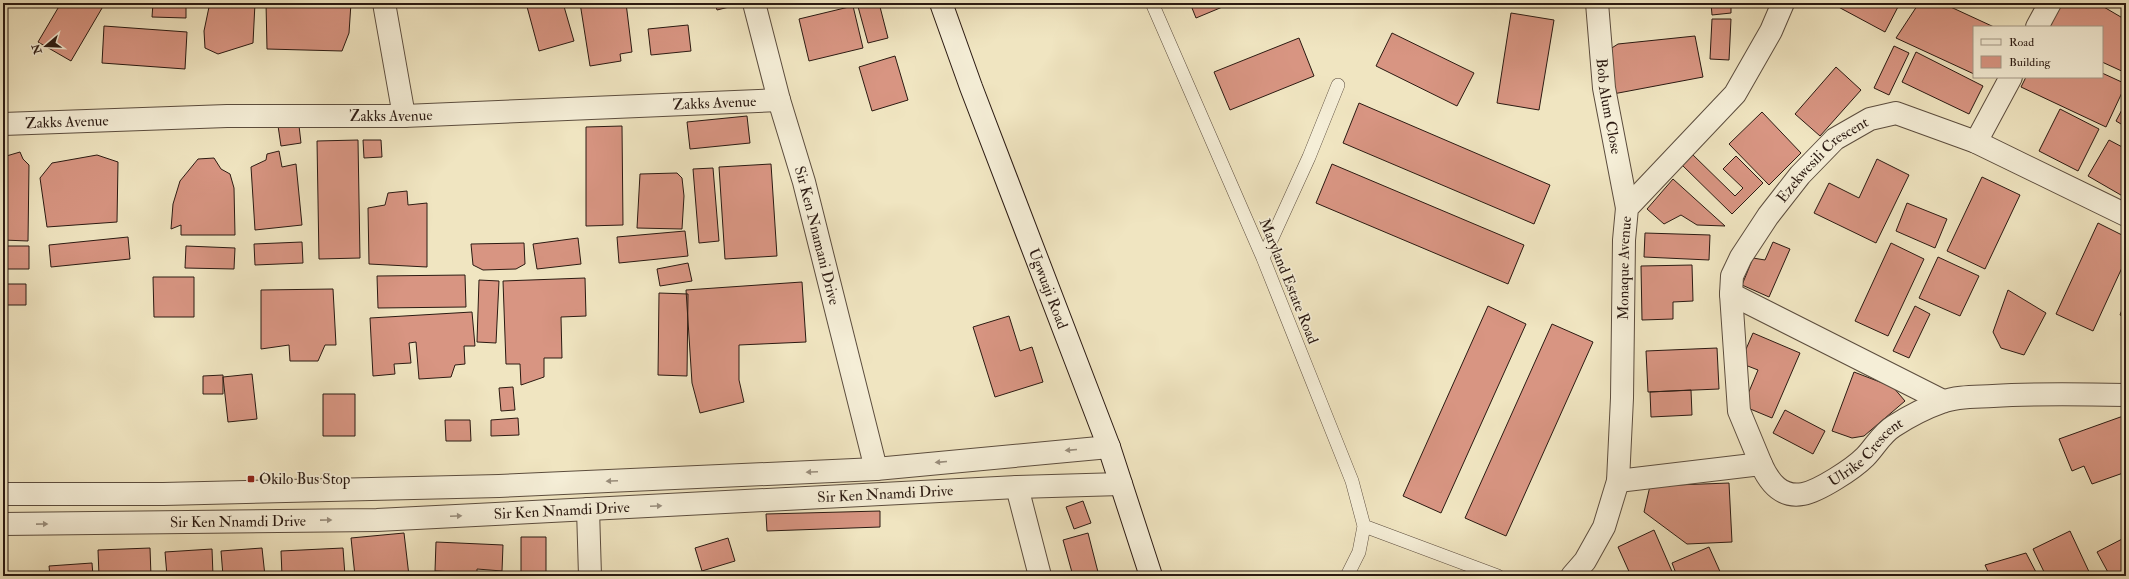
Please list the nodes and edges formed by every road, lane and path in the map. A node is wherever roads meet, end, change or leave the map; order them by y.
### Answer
1 (384, 3) edge
2 (754, 3) edge
3 (941, 3) edge
4 (1152, 3) edge
5 (1597, 3) edge
6 (1783, 3) edge
7 (2050, 3) edge
8 (2038, 26) edge
9 (2010, 78) edge
10 (1338, 85) dead end
11 (779, 100) junction
12 (404, 116) junction
13 (3, 124) edge
14 (1976, 142) junction
15 (1627, 208) junction
16 (2126, 215) edge
17 (1263, 258) junction
18 (1731, 294) junction
19 (2126, 395) edge
20 (1943, 401) junction
21 (1109, 446) junction
22 (1761, 464) junction
23 (876, 469) junction
24 (1618, 481) junction
25 (1121, 484) junction
26 (1017, 488) junction
27 (374, 489) junction
28 (3, 494) edge
29 (588, 509) junction
30 (378, 520) junction
31 (3, 524) edge
32 (1364, 526) junction
33 (590, 576) edge
34 (1040, 576) edge
35 (1151, 576) edge
36 (1347, 576) edge
37 (1498, 576) edge
38 (1572, 576) edge

1 - 12 street
2 - 11 street, Sir Ken Nnamani Drive
3 - 21 street, Ugwuaji Road
4 - 17 lane, Maryland Estate Road
5 - 15 street, Bob Alum Close
6 - 15 street, Monaque Avenue
7 - 8 street
9 - 14 street
10 - 17 lane
11 - 12 street, Zakks Avenue
11 - 23 street, Sir Ken Nnamani Drive
12 - 13 street, Zakks Avenue
14 - 16 street, Ezekwesili Crescent
14 - 18 street, Ezekwesili Crescent
15 - 24 street, Monaque Avenue
17 - 32 lane, Maryland Estate Road
18 - 20 street
18 - 22 street, Ezekwesili Crescent
19 - 20 street, Ulrike Crescent
20 - 22 street, Ulrike Crescent
21 -> 23 street, Sir Ken Nnamdi Drive
21 - 25 street, Ugwuaji Road
22 - 24 street
23 -> 27 street, Sir Ken Nnamdi Drive
24 - 38 street, Monaque Avenue
25 - 26 street, Sir Ken Nnamdi Drive
25 - 35 street, Ugwuaji Road
29 -> 26 street, Sir Ken Nnamdi Drive
26 - 34 street
27 - 28 street, Sir Ken Nnamdi Drive
27 - 30 street
30 -> 29 street, Sir Ken Nnamdi Drive
29 - 33 street
31 -> 30 street, Sir Ken Nnamdi Drive
32 - 36 lane, Maryland Estate Road
32 - 37 lane

